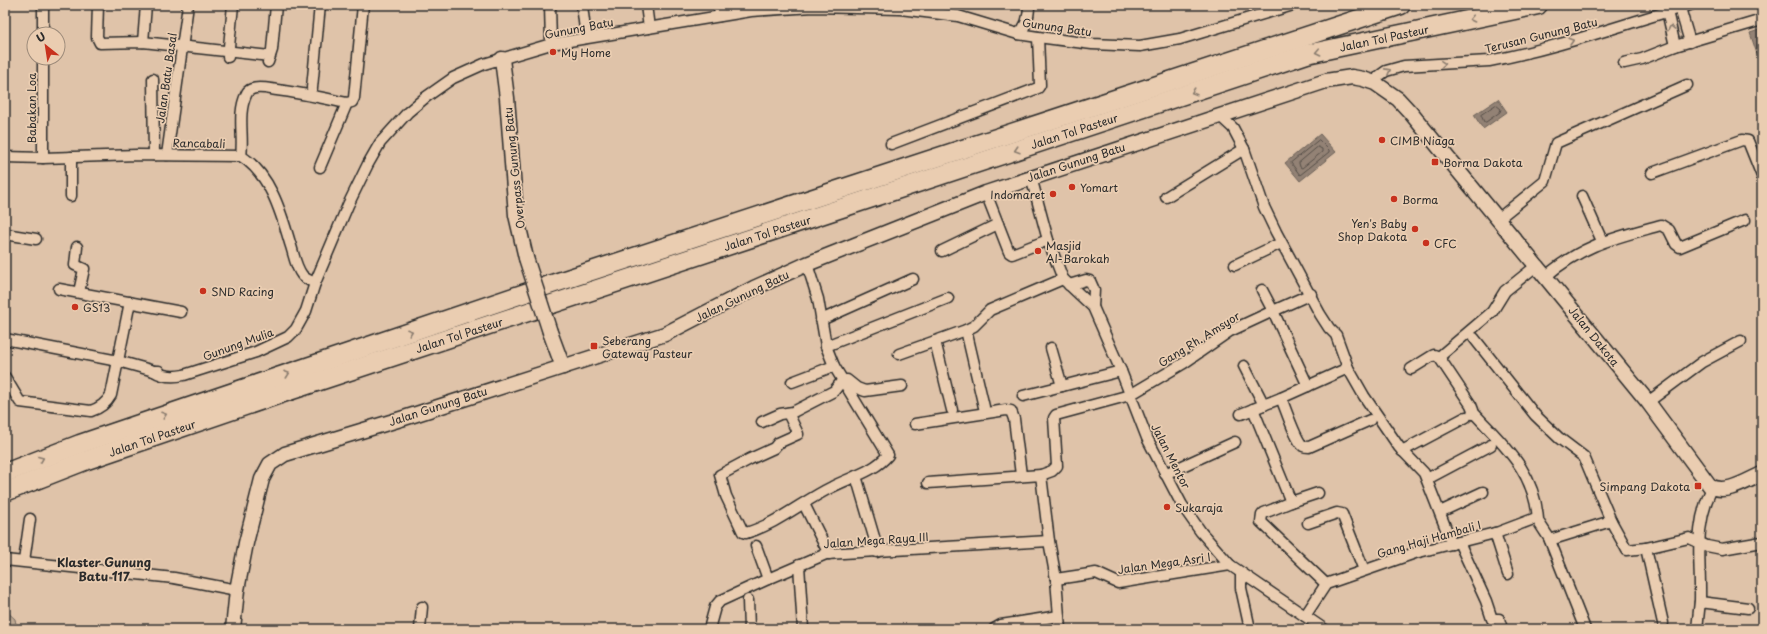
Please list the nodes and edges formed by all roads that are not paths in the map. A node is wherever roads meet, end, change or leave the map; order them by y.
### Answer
1 (43, 5) edge
2 (98, 5) edge
3 (146, 5) edge
4 (188, 5) edge
5 (233, 5) edge
6 (276, 5) edge
7 (320, 5) edge
8 (363, 5) edge
9 (550, 5) edge
10 (582, 5) edge
11 (646, 5) edge
12 (719, 5) edge
13 (1029, 5) edge
14 (1293, 5) edge
15 (1538, 5) edge
16 (1401, 6) edge
17 (1685, 6) edge
18 (1667, 11) junction
19 (720, 16) junction
20 (1762, 20) edge
21 (43, 26) edge
22 (649, 28) junction
23 (1018, 34) junction
24 (1038, 37) junction
25 (586, 38) junction
26 (143, 42) junction
27 (1690, 42) junction
28 (551, 44) junction
29 (1675, 46) junction
30 (182, 48) junction
31 (228, 54) junction
32 (502, 59) junction
33 (1624, 63) dead end
34 (43, 66) edge
35 (152, 79) dead end
36 (1375, 83) junction
37 (1687, 85) dead end
38 (312, 88) dead end
39 (347, 103) junction
40 (1219, 115) junction
41 (891, 144) dead end
42 (1244, 149) junction
43 (154, 155) junction
44 (167, 155) junction
45 (241, 156) junction
46 (5, 157) edge
47 (71, 157) junction
48 (43, 158) junction
49 (320, 167) dead end
50 (1652, 173) dead end
51 (1762, 176) edge
52 (1030, 177) junction
53 (986, 192) junction
54 (71, 196) dead end
55 (1582, 196) dead end
56 (1166, 197) dead end
57 (1498, 219) junction
58 (1745, 220) dead end
59 (998, 224) junction
60 (5, 234) edge
61 (36, 239) dead end
62 (1048, 240) junction
63 (1602, 241) junction
64 (1282, 243) junction
65 (77, 246) dead end
66 (942, 251) dead end
67 (807, 264) junction
68 (1235, 265) dead end
69 (1541, 272) junction
70 (913, 279) dead end
71 (1066, 282) junction
72 (315, 283) junction
73 (59, 289) dead end
74 (1262, 290) dead end
75 (79, 292) junction
76 (1310, 294) junction
77 (948, 298) dead end
78 (130, 302) junction
79 (1093, 307) junction
80 (1273, 311) junction
81 (181, 312) dead end
82 (821, 320) junction
83 (966, 330) junction
84 (5, 338) edge
85 (1474, 338) dead end
86 (935, 341) junction
87 (1741, 341) dead end
88 (826, 346) junction
89 (1051, 348) dead end
90 (899, 354) dead end
91 (1439, 357) junction
92 (118, 361) junction
93 (563, 366) junction
94 (834, 366) junction
95 (1244, 366) dead end
96 (1348, 368) junction
97 (1411, 369) dead end
98 (1121, 371) junction
99 (5, 377) edge
100 (842, 381) junction
101 (792, 382) dead end
102 (902, 386) dead end
103 (1062, 386) junction
104 (1308, 386) junction
105 (1130, 395) junction
106 (1023, 396) dead end
107 (1281, 398) junction
108 (1648, 402) junction
109 (1264, 405) junction
110 (984, 407) dead end
111 (1253, 409) junction
112 (952, 410) dead end
113 (788, 413) junction
114 (1241, 414) dead end
115 (1471, 414) junction
116 (1370, 420) dead end
117 (762, 422) dead end
118 (915, 424) dead end
119 (1235, 442) dead end
120 (1491, 445) dead end
121 (1402, 451) junction
122 (5, 473) edge
123 (1165, 474) junction
124 (1762, 474) edge
125 (1021, 475) junction
126 (1041, 475) junction
127 (856, 476) junction
128 (1427, 479) junction
129 (928, 483) dead end
130 (1712, 488) junction
131 (5, 492) edge
132 (1483, 492) dead end
133 (1318, 493) dead end
134 (1291, 502) junction
135 (804, 504) junction
136 (1440, 512) junction
137 (30, 519) dead end
138 (1534, 519) junction
139 (1611, 521) junction
140 (1308, 523) dead end
141 (1495, 533) junction
142 (1550, 540) junction
143 (1049, 541) junction
144 (1698, 542) junction
145 (1762, 542) edge
146 (1456, 543) junction
147 (756, 546) dead end
148 (1646, 548) junction
149 (877, 552) junction
150 (829, 554) junction
151 (5, 560) edge
152 (24, 561) junction
153 (799, 565) junction
154 (1230, 565) junction
155 (1364, 570) junction
156 (1241, 574) junction
157 (1508, 574) dead end
158 (768, 578) junction
159 (1056, 578) junction
160 (1326, 584) junction
161 (237, 590) junction
162 (748, 600) dead end
163 (1700, 602) junction
164 (422, 607) dead end
165 (1748, 608) dead end
166 (1059, 616) junction
167 (1305, 616) junction
168 (1663, 624) dead end
169 (233, 629) edge
170 (420, 629) edge
171 (709, 629) edge
172 (749, 629) edge
173 (803, 629) edge
174 (991, 629) edge
175 (994, 629) edge
176 (1060, 629) edge
177 (1250, 629) edge
178 (1324, 629) edge
179 (1502, 629) edge
180 (1585, 629) edge
181 (1697, 629) edge

1 - 21 street
2 - 26 street
3 - 26 street
4 - 30 street, Jalan Batu Basal
5 - 31 street
6 - 31 street
7 - 38 street
8 - 39 street
9 - 28 street
10 - 25 street
11 - 22 street
12 - 19 street
13 - 23 street
14 - 24 street, Gunung Batu
15 -> 131 highway, Jalan Tol Pasteur
122 -> 16 highway, Jalan Tol Pasteur
17 - 18 street, Terusan Gunung Batu
17 - 27 street
29 -> 18 street
36 -> 18 street, Terusan Gunung Batu
19 - 22 street, Gunung Batu
19 - 23 street, Gunung Batu
20 - 27 street
22 - 25 street, Gunung Batu
23 - 24 street, Gunung Batu
24 - 41 street
25 - 28 street, Gunung Batu
26 - 30 street
27 - 29 street
28 - 32 street, Gunung Batu
29 - 33 street
30 - 31 street
30 - 44 street, Jalan Batu Basal
32 - 72 street, Gunung Batu
32 - 93 main road, Overpass Gunung Batu, bridge
34 - 48 street, Babakan Loa
35 - 43 street
36 - 40 main road, Jalan Gunung Batu
36 - 57 main road, Jalan Dakota
37 - 57 street
39 - 45 street
39 - 49 street
40 - 42 street
40 - 52 main road, Jalan Gunung Batu
42 - 56 street
42 - 64 street
43 - 44 street, Rancabali
43 - 47 street, Rancabali
44 - 45 street, Rancabali
45 - 72 street
46 - 48 street, Rancabali
47 - 48 street, Rancabali
47 - 54 street
50 - 51 street
52 - 53 main road, Jalan Gunung Batu
52 - 62 street, Jalan Mentor
53 - 59 street
53 - 67 main road, Jalan Gunung Batu
55 - 63 street
57 - 69 main road, Jalan Dakota
58 - 63 street
59 - 62 street
59 - 66 street
60 - 61 street
62 - 71 street, Jalan Mentor
63 - 69 street
64 - 68 street
64 - 76 street
65 - 75 street
67 - 82 street
67 - 93 main road, Jalan Gunung Batu
69 - 91 street
69 - 108 main road, Jalan Dakota
70 - 82 street
71 - 79 street, Jalan Mentor
71 - 79 street, Jalan Mentor
71 - 83 street
72 - 92 street, Gunung Mulia
73 - 75 street
74 - 80 street
75 - 78 street
76 - 80 street, Gang Rh. Amsyor
76 - 96 street
77 - 88 street
78 - 81 street
78 - 92 street
79 - 98 street, Jalan Mentor
80 - 104 street
80 - 105 street, Gang Rh. Amsyor
82 - 88 street
83 - 86 street
83 - 110 street
84 - 92 street, Gunung Mulia
85 - 139 street
86 - 90 street
86 - 112 street
87 - 108 street
88 - 94 street
89 - 103 street
91 - 97 street
91 - 115 street
92 - 99 street
93 - 161 main road, Jalan Gunung Batu
94 - 100 street
94 - 101 street
95 - 109 street
96 - 104 street
96 - 121 street
98 - 103 street
98 - 105 street, Jalan Mentor
100 - 102 street
100 - 113 street
100 - 127 street
103 - 106 street
104 - 107 street
105 - 123 street, Jalan Mentor
105 - 126 street, Gang Rh. Amsyor
107 - 109 street
107 - 116 street
108 - 130 main road, Jalan Dakota
109 - 111 street
111 - 114 street
111 - 134 street
113 - 117 street
113 - 135 street
115 - 121 street
115 - 138 street
118 - 125 street
119 - 123 street
120 - 128 street
121 - 128 street
123 - 154 street, Jalan Mentor
124 - 130 main road
125 - 126 street
125 - 129 street
126 - 143 street
127 - 135 street
127 - 149 street
128 - 136 street
130 - 144 street
132 - 136 street
133 - 134 street
134 - 160 street
135 - 150 street
136 - 146 street
137 - 152 street
138 - 141 street, Gang Haji Hambali I
138 - 142 street
139 - 142 street
139 - 148 street
140 - 155 street
141 - 146 street, Gang Haji Hambali I
141 - 157 street
142 - 180 street
143 - 149 street, Jalan Mega Raya III
143 - 159 street
144 - 145 street
144 - 148 street
144 - 163 street
146 - 155 street, Gang Haji Hambali I
146 - 179 street
147 - 158 street
148 - 168 street
149 - 150 street, Jalan Mega Raya III
150 - 153 street, Jalan Mega Raya III
151 - 152 street
152 - 161 street
153 - 158 street, Jalan Mega Raya III
153 - 173 street
154 - 156 street, Jalan Mentor
154 - 159 street, Jalan Mega Asri I
155 - 160 street, Gang Haji Hambali I
156 - 167 street, Jalan Mentor
156 - 177 street
158 - 171 street, Jalan Mega Raya III
159 - 166 street
160 - 167 street
161 - 169 main road, Jalan Gunung Batu
162 - 172 street
163 - 165 street
163 - 181 street
164 - 170 street
166 - 175 street
166 - 176 street
167 - 178 street, Jalan Mentor
174 - 175 street

